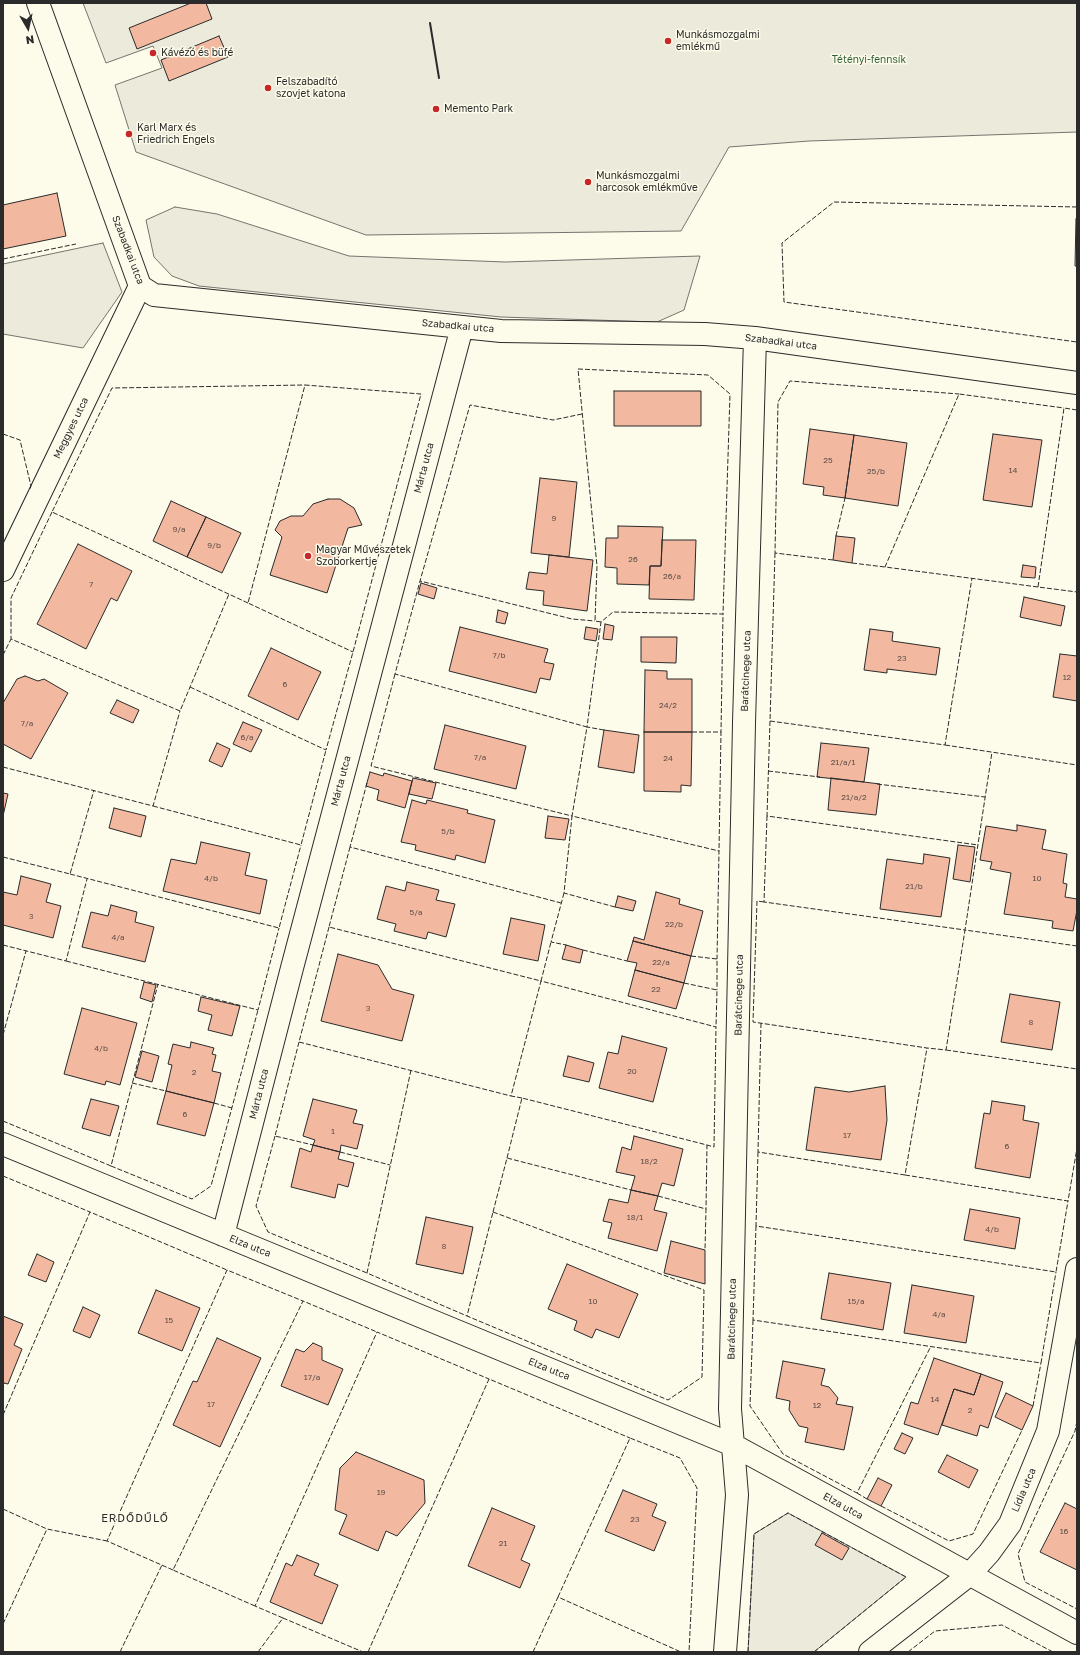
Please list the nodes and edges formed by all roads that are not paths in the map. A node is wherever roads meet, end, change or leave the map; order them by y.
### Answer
1 (38, 3) edge
2 (140, 286) junction
3 (462, 327) junction
4 (755, 338) junction
5 (1077, 383) edge
6 (3, 570) edge
7 (3, 1144) edge
8 (223, 1235) junction
9 (1077, 1269) edge
10 (733, 1445) junction
11 (969, 1575) junction
12 (1077, 1633) edge
13 (725, 1652) edge
14 (870, 1652) edge

1 - 2 street, Szabadkai utca
2 - 3 street, Szabadkai utca
2 - 6 street, Meggyes utca
3 - 4 street, Szabadkai utca
3 - 8 street, Márta utca
4 - 5 street, Szabadkai utca
4 - 10 street, Barátcinege utca
7 - 8 street, Elza utca
8 - 10 street, Elza utca
9 - 11 street, Lídia utca
10 - 11 street, Elza utca
10 - 13 street, Barátcinege utca
11 - 12 street, Elza utca
11 - 14 street, Lídia utca

